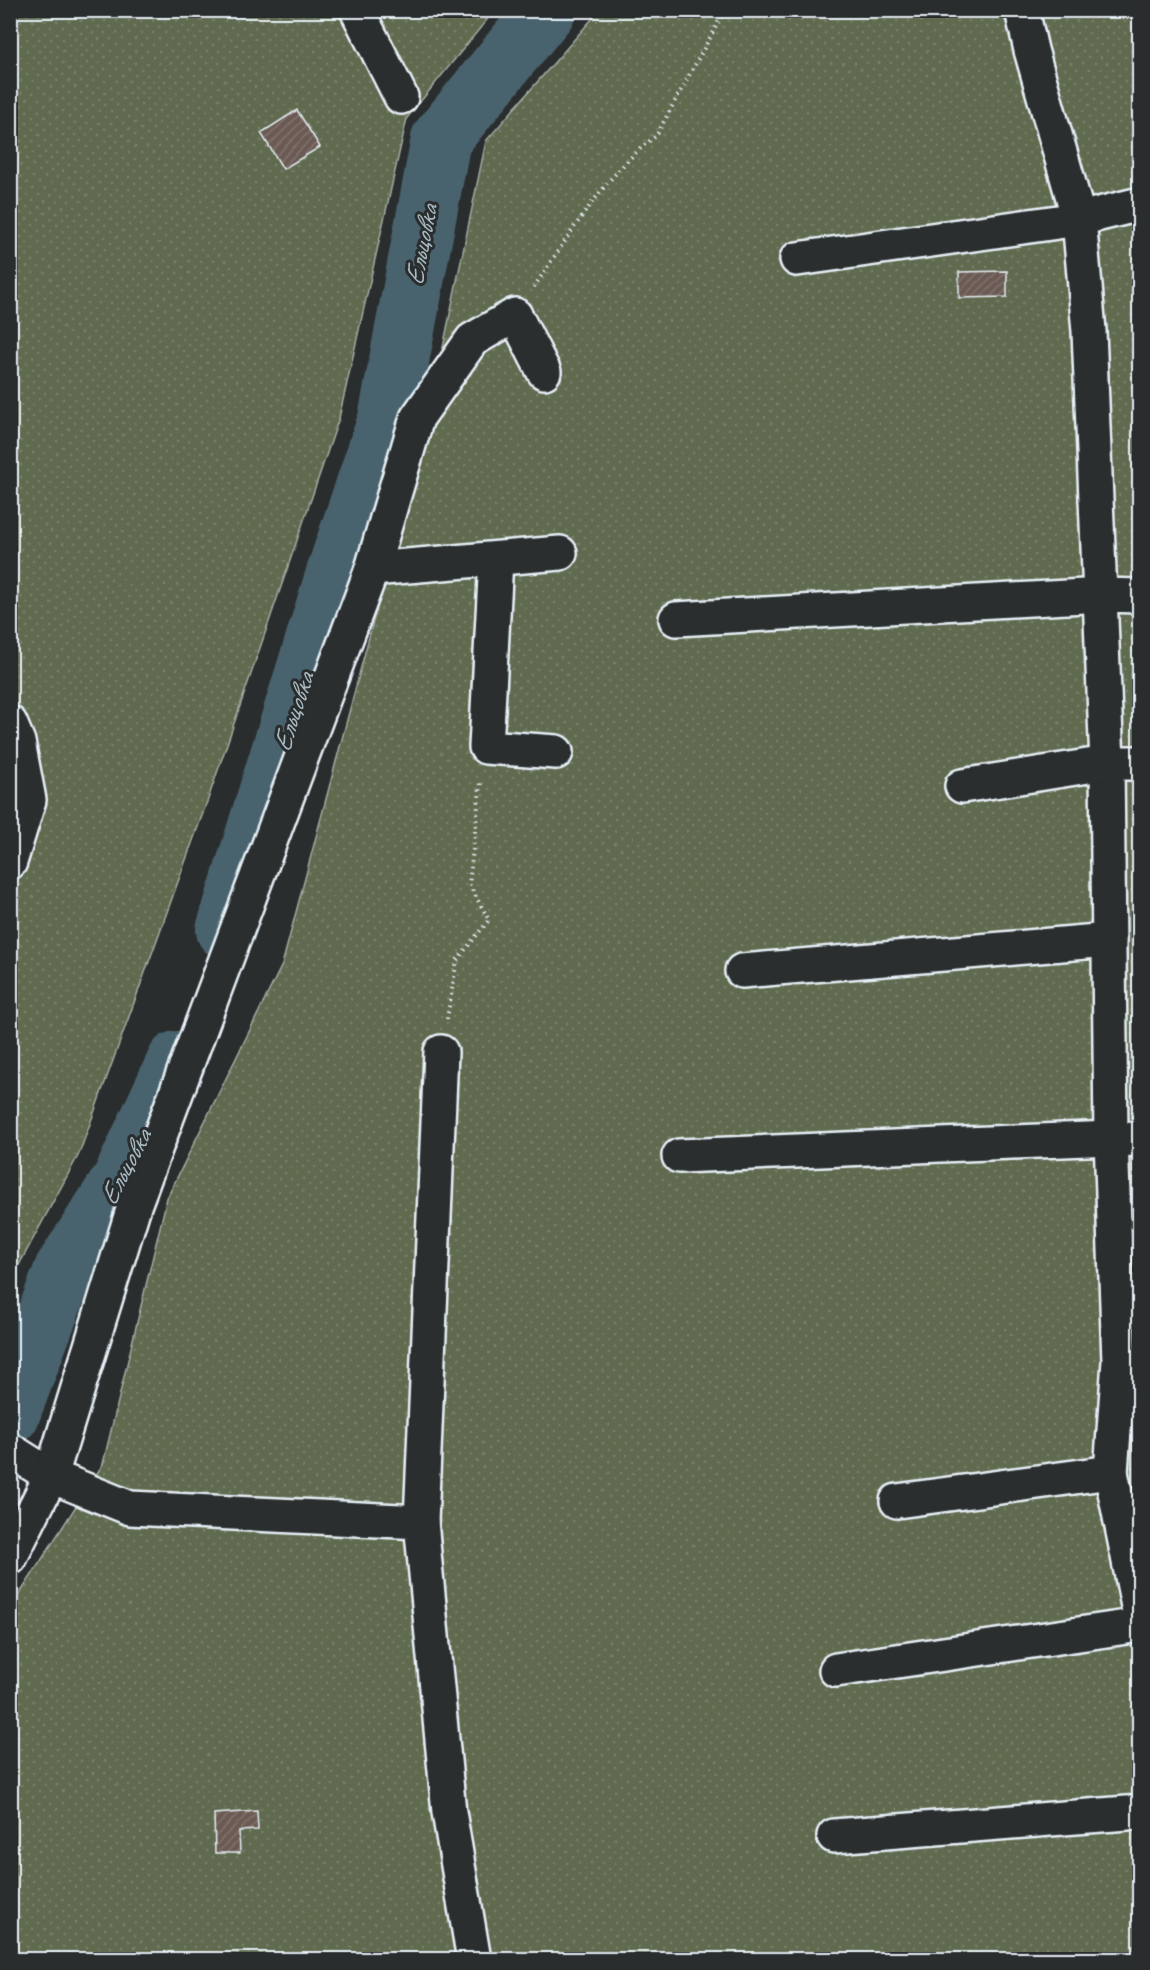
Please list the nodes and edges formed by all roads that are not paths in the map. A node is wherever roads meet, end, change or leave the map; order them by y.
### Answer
1 (357, 10) edge
2 (1022, 10) edge
3 (401, 97) dead end
4 (1140, 204) edge
5 (1079, 219) junction
6 (797, 259) dead end
7 (544, 372) dead end
8 (560, 553) dead end
9 (496, 559) junction
10 (372, 568) junction
11 (1102, 595) junction
12 (1140, 596) edge
13 (676, 619) dead end
14 (10, 723) edge
15 (556, 752) dead end
16 (1107, 763) junction
17 (1140, 763) edge
18 (962, 786) dead end
19 (10, 862) edge
20 (1109, 940) junction
21 (742, 971) dead end
22 (441, 1052) road end
23 (1126, 1139) edge
24 (679, 1156) dead end
25 (1130, 1364) edge
26 (10, 1450) edge
27 (1111, 1472) junction
28 (51, 1476) junction
29 (897, 1501) dead end
30 (421, 1522) junction
31 (10, 1558) edge
32 (1139, 1616) edge
33 (836, 1670) dead end
34 (1140, 1812) edge
35 (834, 1836) dead end
36 (474, 1959) edge

1 - 3 street
2 - 5 street
4 - 5 street
5 - 6 street
5 - 11 street
7 - 10 street
8 - 9 street
9 - 10 street
9 - 15 street
10 - 28 street
11 - 12 street
11 - 13 street
11 - 16 street
14 - 19 street
16 - 17 street
16 - 18 street
16 - 20 street
20 - 21 street
20 - 23 street
22 - 30 street
23 - 24 street
23 - 25 street
25 - 27 street
26 - 28 street
27 - 29 street
27 - 32 street
28 - 30 street
28 - 31 street
30 - 36 street
32 - 33 street
34 - 35 street

